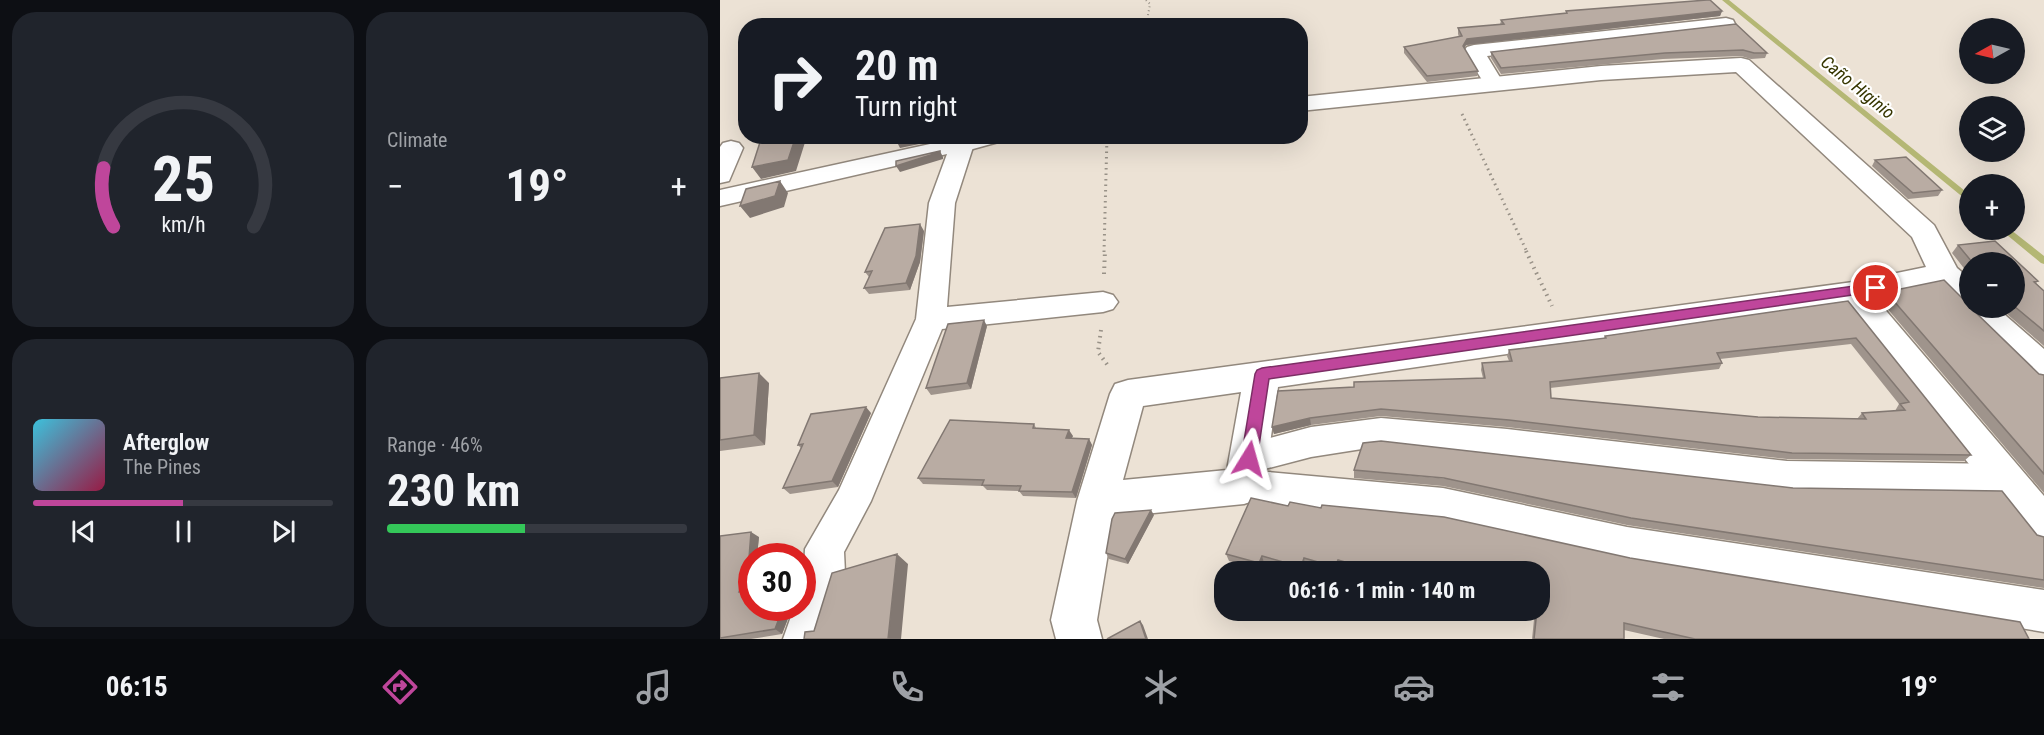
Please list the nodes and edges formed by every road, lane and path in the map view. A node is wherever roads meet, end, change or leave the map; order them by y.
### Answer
1 (1146, 0) edge
2 (1147, 18) edge
3 (1726, 24) edge
4 (1494, 84) junction
5 (1450, 89) junction
6 (1308, 103) edge
7 (962, 144) joint
8 (1107, 144) edge
9 (731, 147) dead end
10 (720, 176) edge
11 (720, 198) edge
12 (1945, 274) junction
13 (1959, 288) edge
14 (1853, 293) junction
15 (1103, 302) junction
16 (1988, 318) edge
17 (931, 319) junction
18 (1564, 332) junction
19 (2044, 370) edge
20 (1262, 374) junction
21 (1128, 394) junction
22 (1247, 472) junction
23 (2024, 492) edge
24 (1097, 501) junction
25 (2044, 527) edge
26 (2044, 611) edge
27 (804, 639) edge
28 (1079, 639) edge

1 - 2 path
3 - 4 street
4 - 5 street
4 - 12 street
5 - 6 street
5 - 18 path
7 - 11 street
7 - 17 street
8 - 15 path
9 - 10 street
12 - 13 street
12 - 14 street
14 - 18 street
14 - 23 street
15 - 17 street
15 - 21 path
16 - 19 street
17 - 27 street
18 - 20 street
20 - 21 street
20 - 22 street
21 - 24 street
22 - 23 street
22 - 24 street
22 - 26 street
23 - 25 street
24 - 28 street

